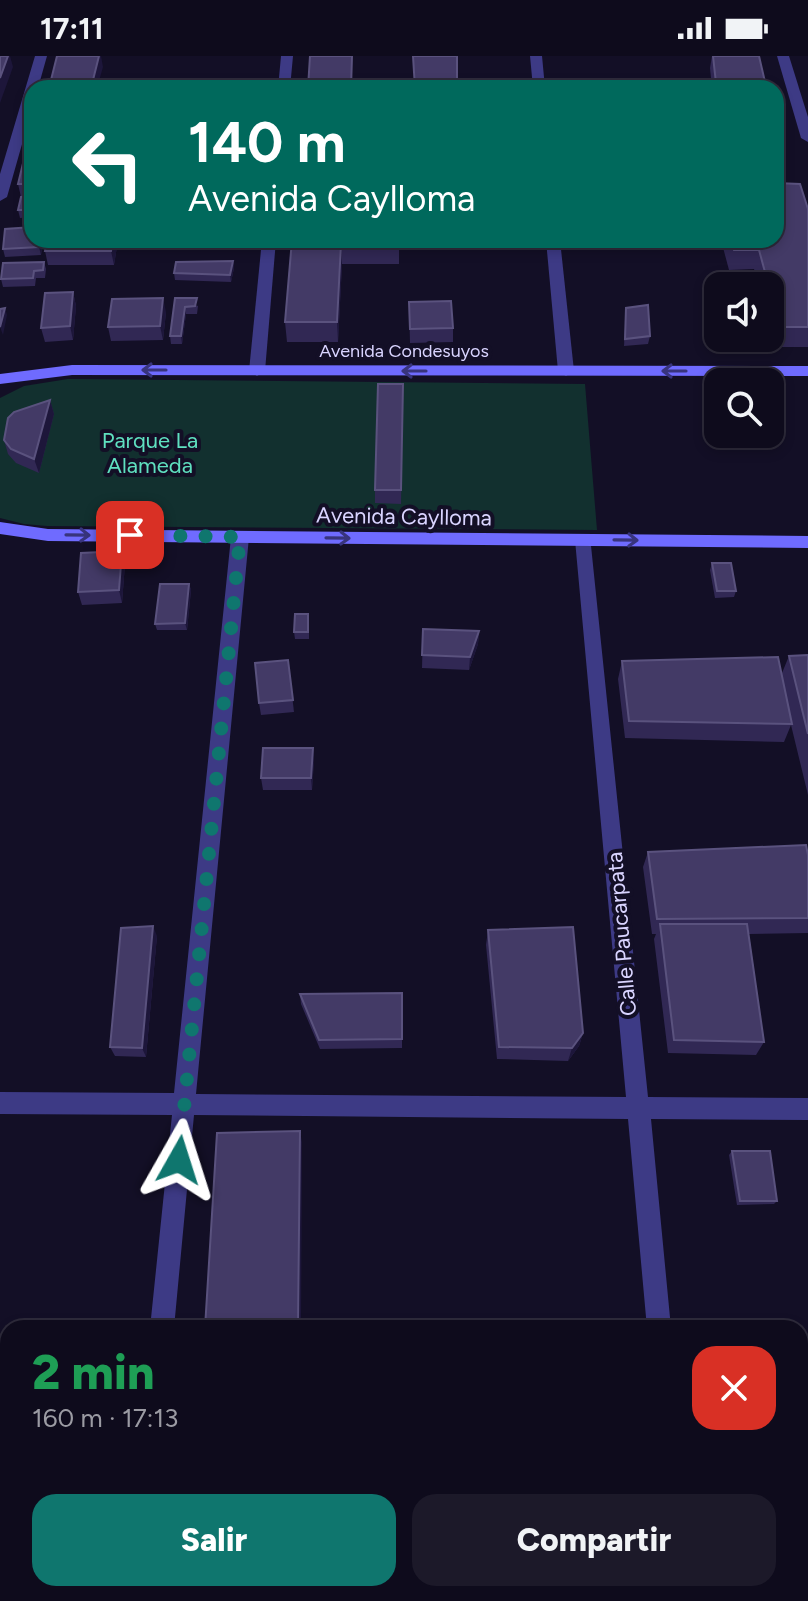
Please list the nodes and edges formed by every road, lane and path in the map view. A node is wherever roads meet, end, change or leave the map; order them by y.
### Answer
1 (41, 56) edge
2 (287, 56) edge
3 (536, 56) edge
4 (783, 56) edge
5 (34, 80) edge
6 (285, 80) edge
7 (538, 80) edge
8 (24, 114) edge
9 (808, 138) edge
10 (0, 197) edge
11 (268, 248) edge
12 (554, 248) edge
13 (257, 371) junction
14 (566, 371) junction
15 (808, 371) edge
16 (0, 379) edge
17 (0, 528) edge
18 (240, 537) junction
19 (584, 540) junction
20 (808, 542) edge
21 (0, 1103) edge
22 (184, 1105) junction
23 (638, 1108) junction
24 (808, 1109) edge
25 (163, 1320) edge
26 (658, 1320) edge

1 - 5 street
2 - 6 street
3 - 7 street
4 - 9 street
8 - 10 street
11 - 13 street
12 - 14 street
14 -> 13 main road, Avenida Condesuyos
13 -> 16 main road, Avenida Condesuyos
15 -> 14 main road, Avenida Condesuyos
17 -> 18 main road, Avenida Caylloma
18 -> 19 main road, Avenida Caylloma
18 - 22 street
19 -> 20 main road, Avenida Caylloma
19 - 23 street, Calle Paucarpata
21 - 22 street
22 - 23 street
22 - 25 street
23 - 24 street
23 - 26 street, Calle Paucarpata

